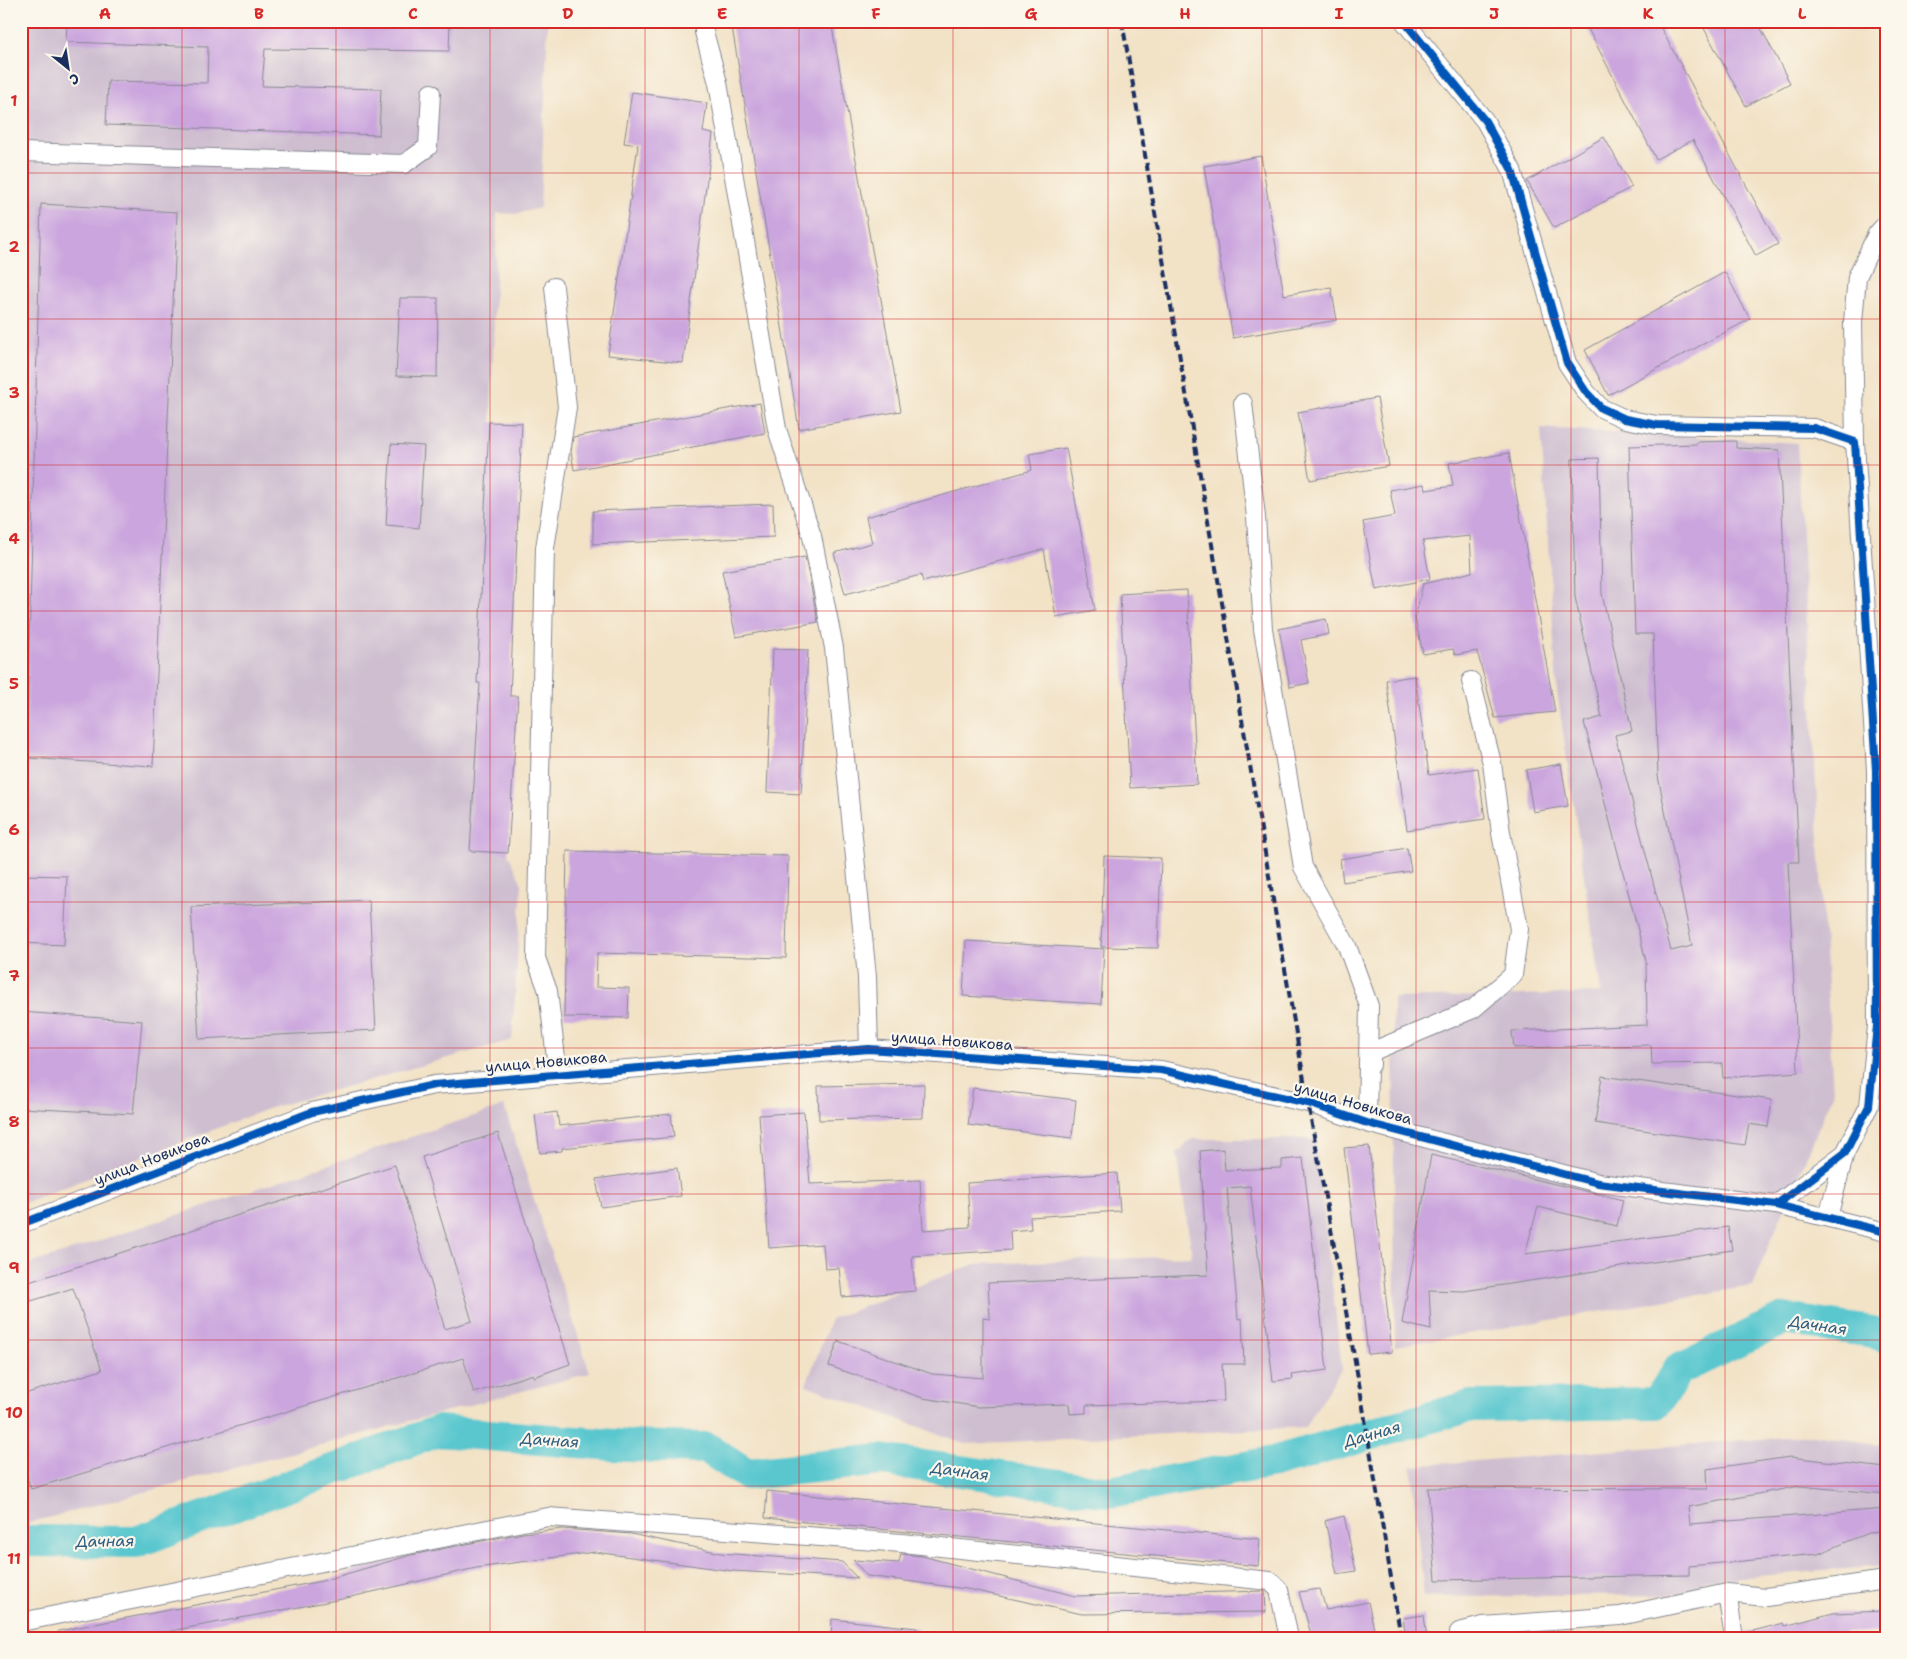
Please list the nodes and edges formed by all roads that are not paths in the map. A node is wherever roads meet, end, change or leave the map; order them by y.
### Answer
1 (704, 21) edge
2 (1404, 21) edge
3 (431, 93) dead end
4 (21, 152) edge
5 (1886, 224) edge
6 (554, 287) dead end
7 (1243, 403) dead end
8 (1855, 442) junction
9 (1471, 681) dead end
10 (1881, 771) edge
11 (869, 1049) junction
12 (558, 1075) junction
13 (1368, 1123) junction
14 (1845, 1153) junction
15 (1776, 1205) junction
16 (1828, 1217) junction
17 (21, 1224) edge
18 (1886, 1232) edge
19 (1886, 1580) edge
20 (1727, 1593) junction
21 (21, 1622) edge
22 (1289, 1638) edge
23 (1460, 1638) edge
24 (1734, 1638) edge

1 - 11 street
2 - 8 street
3 - 4 street
5 - 8 street
6 - 12 street
7 - 13 street
8 - 10 street
9 - 13 street
10 - 14 street
11 - 12 street, улица Новикова
11 - 13 street, улица Новикова
12 - 17 street, улица Новикова
13 - 15 street, улица Новикова
14 - 15 street
14 - 16 street
15 - 16 street, улица Новикова
16 - 18 street, улица Новикова
19 - 20 street
20 - 23 street
20 - 24 street
21 - 22 street

